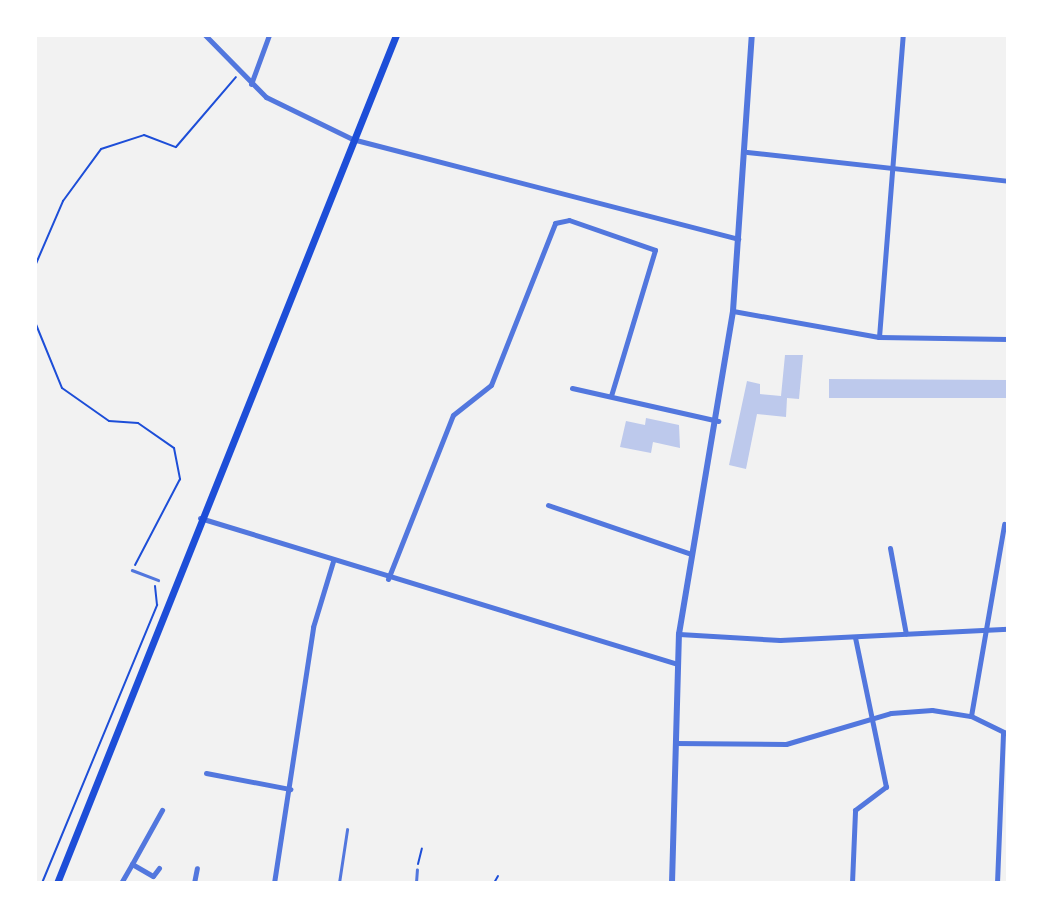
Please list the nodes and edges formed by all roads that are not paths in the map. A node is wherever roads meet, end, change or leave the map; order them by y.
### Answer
1 (205, 35) edge
2 (269, 35) edge
3 (396, 35) edge
4 (752, 35) edge
5 (903, 35) edge
6 (251, 84) junction
7 (352, 139) junction
8 (747, 152) junction
9 (892, 170) junction
10 (1008, 181) edge
11 (738, 239) junction
12 (733, 311) junction
13 (879, 337) junction
14 (1008, 339) edge
15 (572, 388) dead end
16 (611, 396) junction
17 (718, 421) junction
18 (548, 505) dead end
19 (200, 517) junction
20 (1004, 524) dead end
21 (890, 548) dead end
22 (691, 554) junction
23 (333, 561) junction
24 (132, 570) road end
25 (388, 579) junction
26 (158, 580) road end
27 (1007, 628) edge
28 (984, 632) junction
29 (679, 634) junction
30 (906, 634) junction
31 (855, 637) junction
32 (677, 664) junction
33 (971, 716) junction
34 (872, 720) junction
35 (1005, 733) edge
36 (675, 743) junction
37 (206, 773) dead end
38 (290, 789) junction
39 (162, 810) dead end
40 (347, 830) dead end
41 (132, 864) junction
42 (159, 868) dead end
43 (197, 869) dead end
44 (417, 870) road end
45 (57, 883) edge
46 (121, 883) edge
47 (194, 883) edge
48 (274, 883) edge
49 (339, 883) edge
50 (416, 883) edge
51 (672, 883) edge
52 (852, 883) edge
53 (997, 883) edge

1 - 6 street
2 - 6 street
3 - 7 main road
4 - 8 street
5 - 9 street
6 - 7 street
7 - 11 street
7 - 19 main road
8 - 9 street
8 - 11 street
9 - 10 street
9 - 13 street
11 - 12 street
12 - 13 street
12 - 17 street
13 - 14 street
15 - 16 street
16 - 17 street
16 - 25 street
17 - 22 street
18 - 22 street
19 - 23 street
19 - 45 main road
20 - 28 street
21 - 30 street
22 - 29 street
23 - 25 street
23 - 38 street
24 - 26 lane
25 - 32 street
27 - 28 street
28 - 30 street
28 - 33 street
29 - 31 street
29 - 32 street
30 - 31 street
31 - 34 street
32 - 36 street
33 - 34 street
33 - 35 street
34 - 36 street
34 - 52 street
35 - 53 street
36 - 51 street
37 - 38 street
38 - 48 street
39 - 41 street
40 - 49 lane
41 - 42 street
41 - 46 street
43 - 47 street
44 - 50 lane

